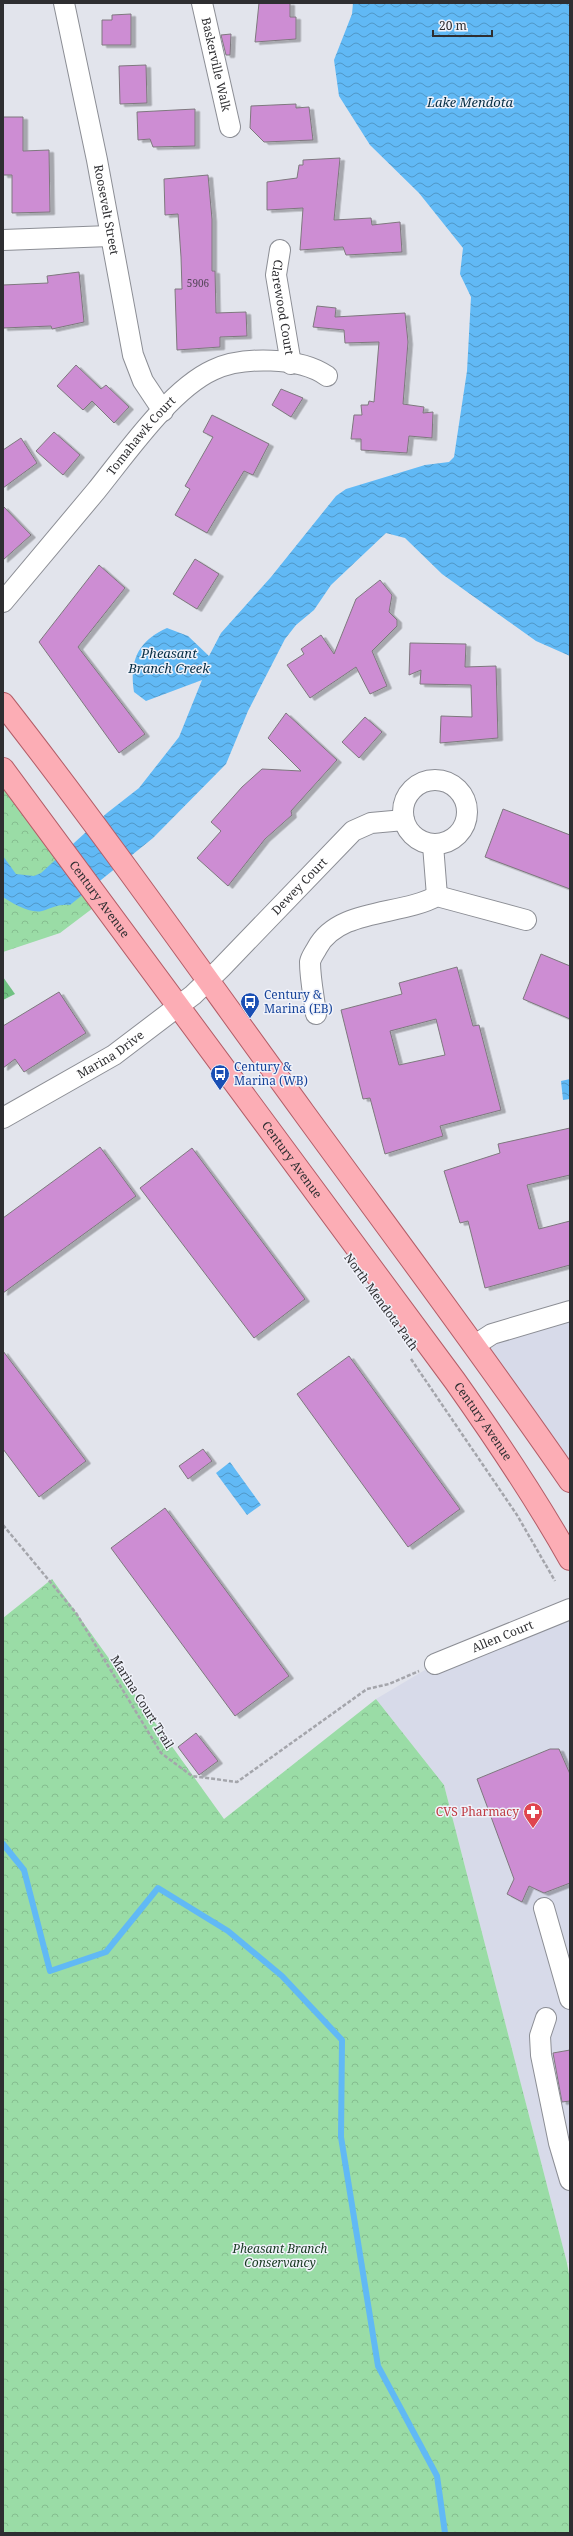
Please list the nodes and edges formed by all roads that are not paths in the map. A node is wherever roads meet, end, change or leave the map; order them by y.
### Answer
1 (64, 3) edge
2 (202, 3) edge
3 (230, 127) dead end
4 (110, 236) junction
5 (3, 240) edge
6 (280, 250) dead end
7 (291, 364) junction
8 (327, 376) dead end
9 (163, 411) junction
10 (3, 602) edge
11 (3, 704) edge
12 (3, 769) edge
13 (404, 820) junction
14 (433, 844) junction
15 (437, 896) junction
16 (526, 920) dead end
17 (210, 980) junction
18 (178, 1006) junction
19 (316, 1014) dead end
20 (3, 1118) edge
21 (570, 1311) edge
22 (475, 1345) junction
23 (570, 1481) edge
24 (570, 1559) edge
25 (570, 1609) edge
26 (435, 1664) road end
27 (544, 1908) dead end
28 (570, 1999) edge
29 (546, 2018) dead end
30 (570, 2180) edge

1 - 4 street, Roosevelt Street
2 - 3 street, Baskerville Walk
4 - 5 street
4 - 9 street, Roosevelt Street
6 - 7 street, Clarewood Court
7 - 8 street, Tomahawk Court
7 - 9 street, Tomahawk Court
9 - 10 street, Tomahawk Court
11 - 17 main road
12 - 18 main road, Century Avenue
13 - 14 street
13 - 14 street
13 - 17 street, Dewey Court
14 - 15 street
15 - 16 street
15 - 19 street
17 - 18 street, Marina Drive
17 - 22 main road
18 - 20 street, Marina Drive
18 - 24 main road, Century Avenue
21 - 22 street
22 - 23 main road
25 - 26 street, Allen Court
27 - 28 street
29 - 30 street

